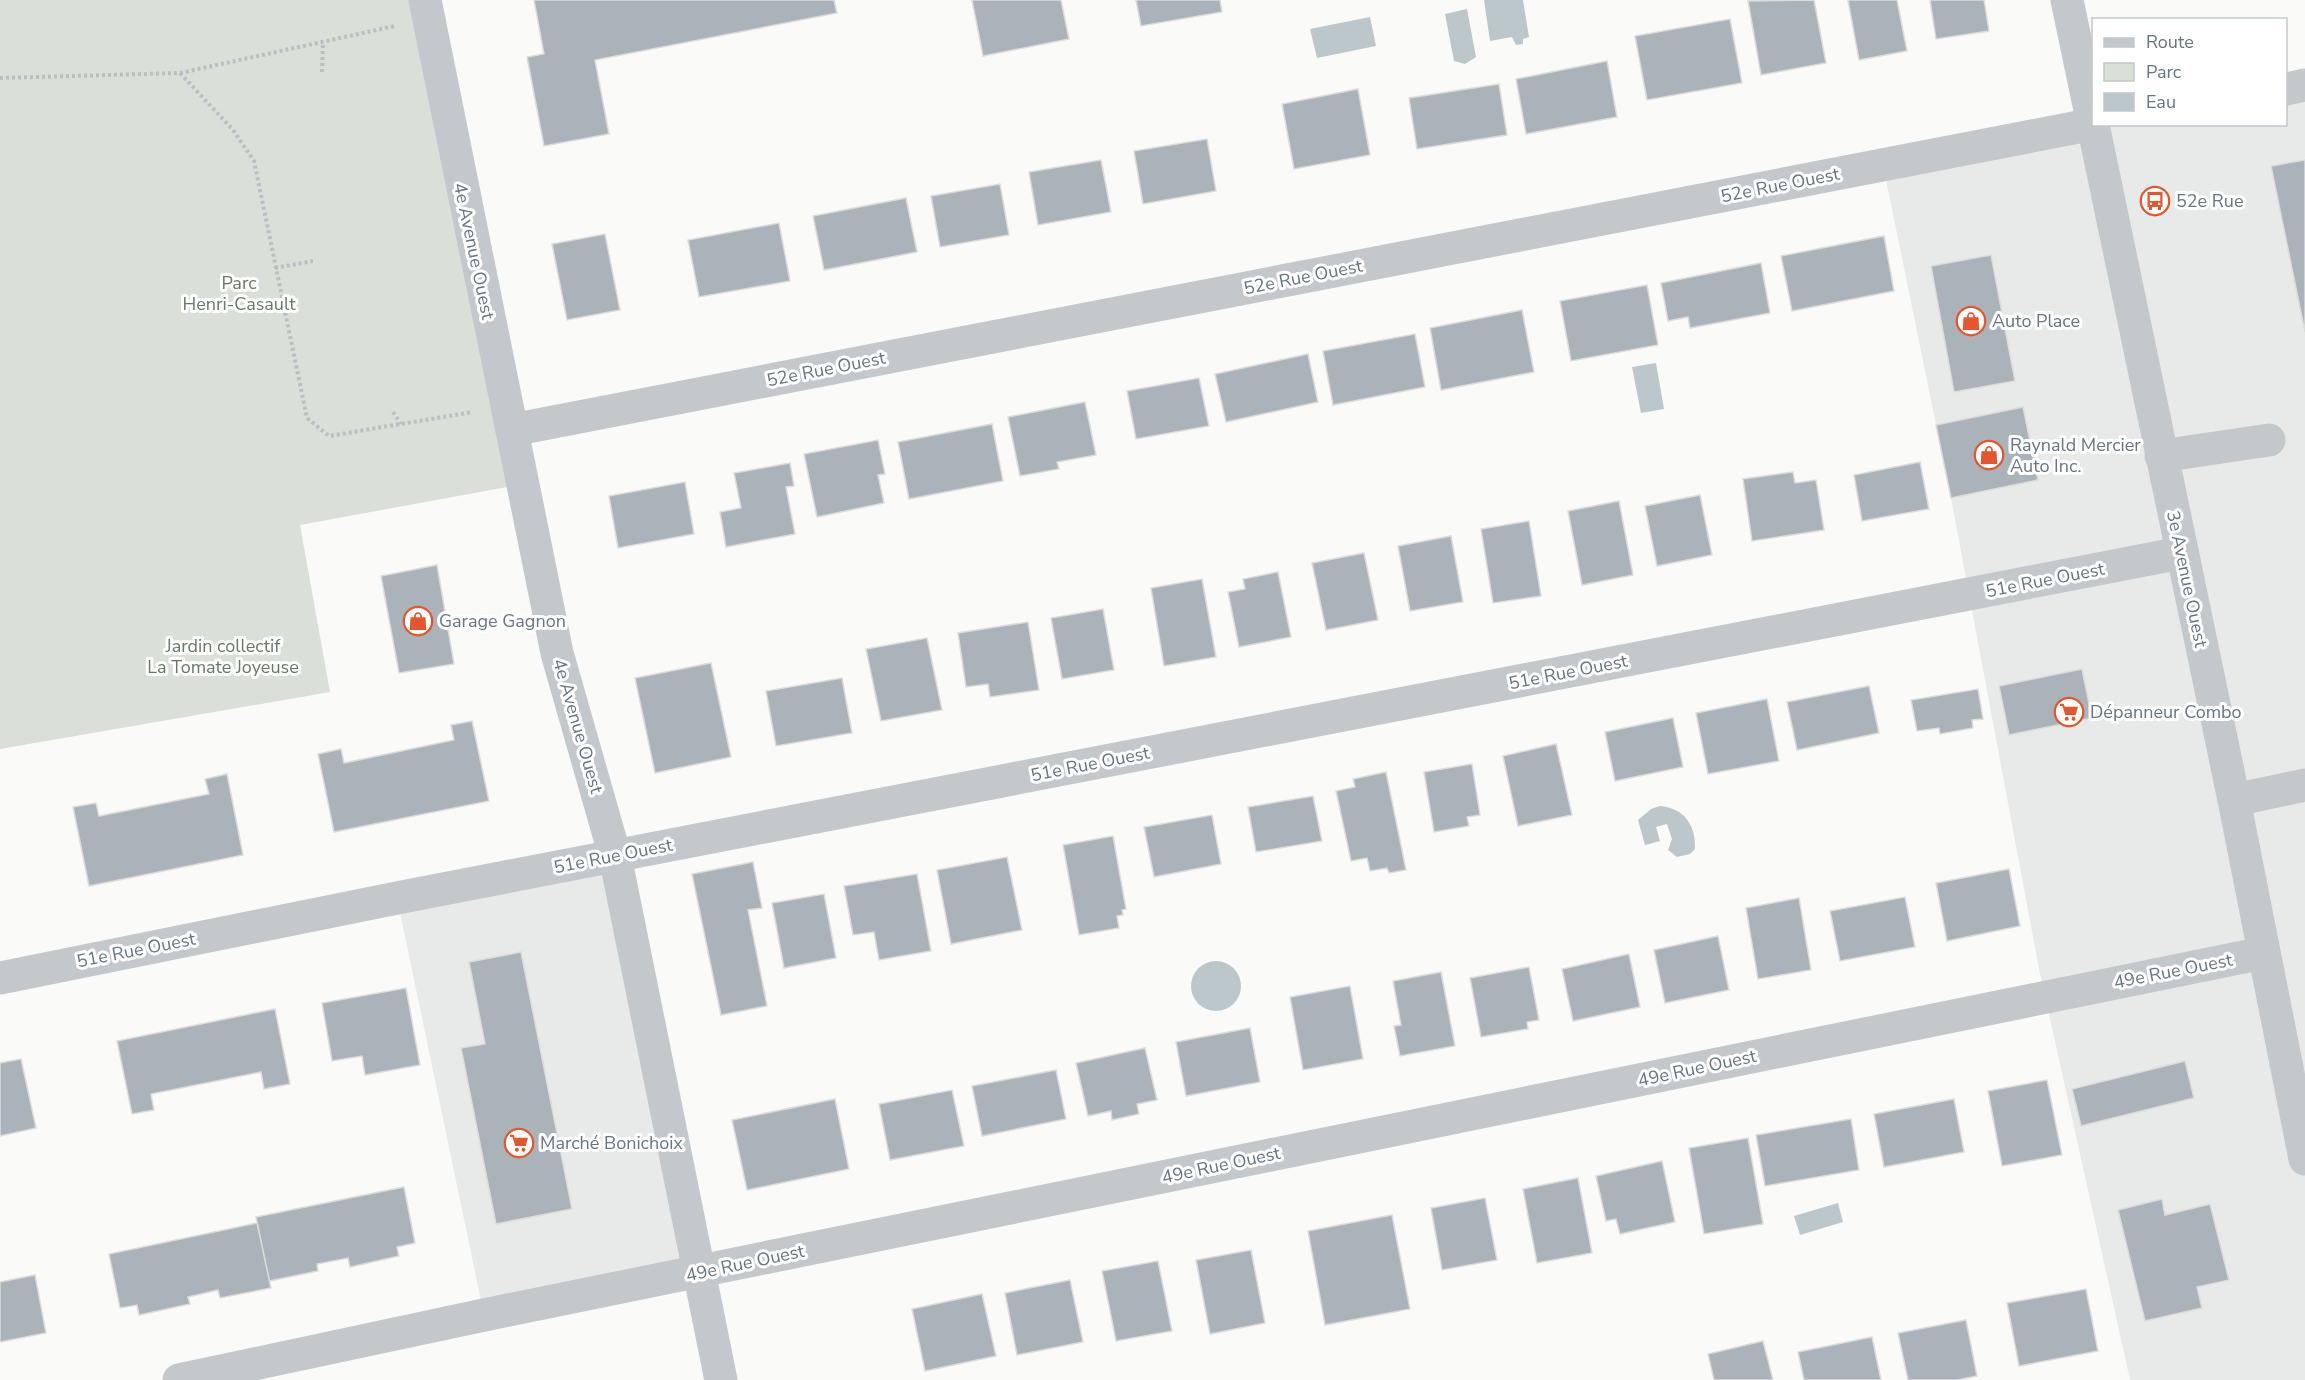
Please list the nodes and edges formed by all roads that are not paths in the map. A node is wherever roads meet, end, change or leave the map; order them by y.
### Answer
1 (2067, 0) edge
2 (426, 9) edge
3 (2305, 85) edge
4 (2287, 89) edge
5 (2092, 119) edge
6 (2092, 124) edge
7 (2093, 126) edge
8 (509, 418) junction
9 (2269, 440) dead end
10 (2161, 456) junction
11 (2181, 554) junction
12 (2305, 785) edge
13 (2234, 800) junction
14 (615, 856) junction
15 (2263, 952) junction
16 (0, 978) edge
17 (2304, 1145) edge
18 (697, 1273) junction
19 (179, 1380) edge
20 (721, 1380) edge

1 - 5 street, 3e Avenue Ouest
2 - 8 street, 4e Avenue Ouest
3 - 4 street
6 - 8 street, 52e Rue Ouest
7 - 10 street, 3e Avenue Ouest
8 - 14 street, 4e Avenue Ouest
9 - 10 street
10 - 11 street, 3e Avenue Ouest
11 - 13 street, 3e Avenue Ouest
11 - 14 street, 51e Rue Ouest
12 - 13 street
13 - 15 street, 3e Avenue Ouest
14 - 16 street, 51e Rue Ouest
14 - 18 street, 4e Avenue Ouest
15 - 17 street, 3e Avenue Ouest
15 - 18 street, 49e Rue Ouest
18 - 19 street, 49e Rue Ouest
18 - 20 street, 4e Avenue Ouest

